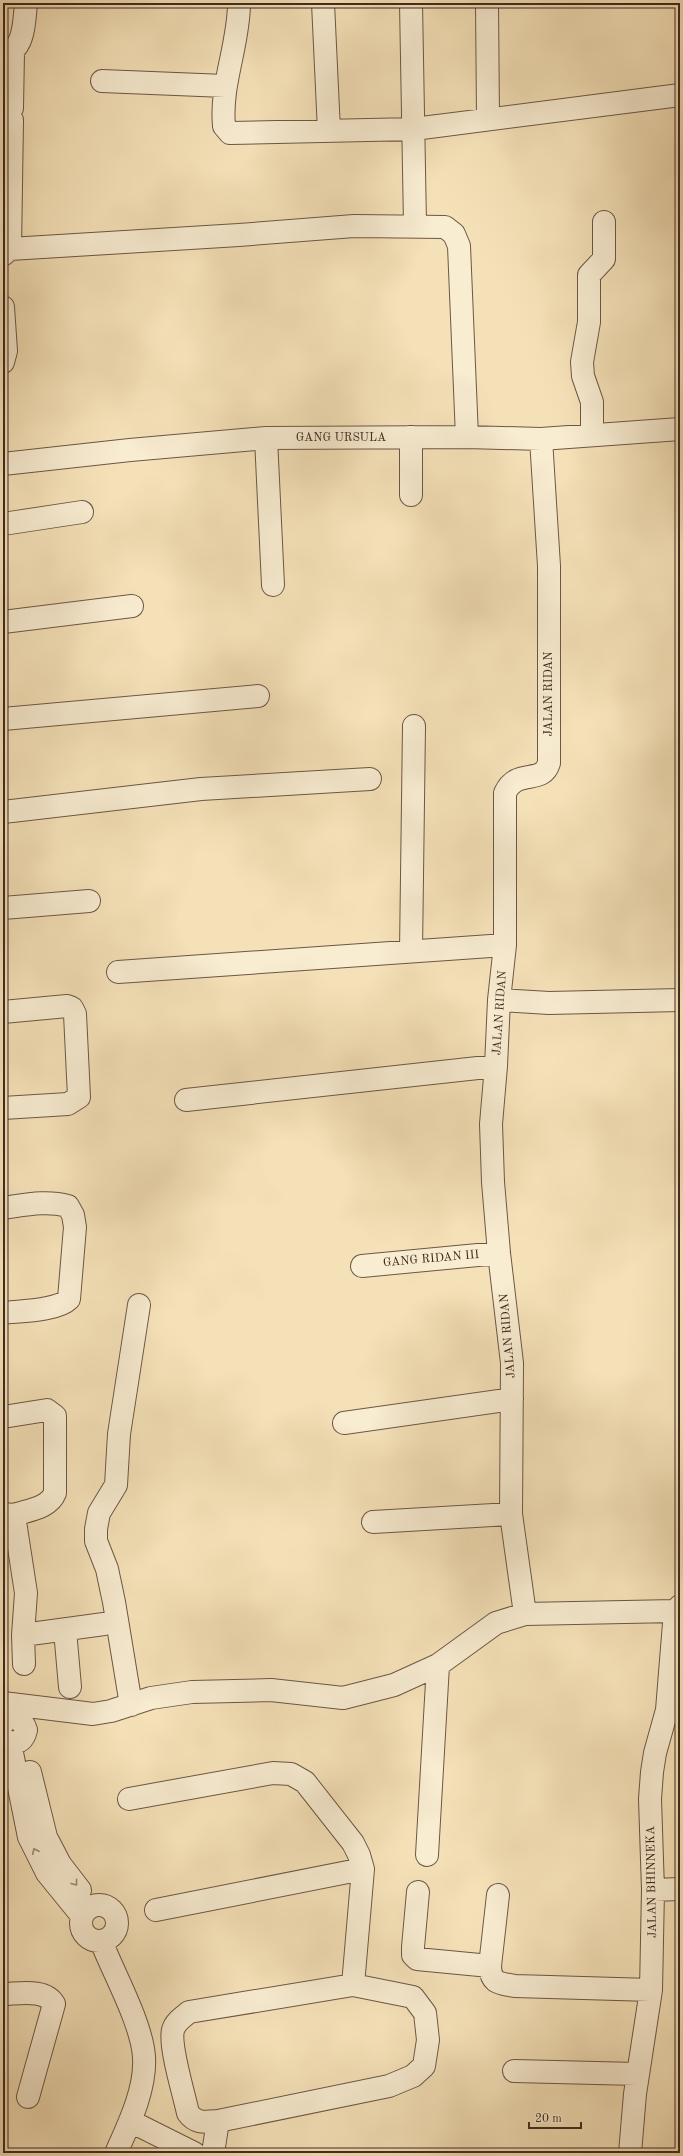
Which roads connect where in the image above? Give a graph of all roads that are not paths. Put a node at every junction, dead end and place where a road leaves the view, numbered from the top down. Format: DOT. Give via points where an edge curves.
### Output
graph roads {
  1 [pos="26,3"];
  2 [pos="239,3"];
  3 [pos="323,3"];
  4 [pos="411,3"];
  5 [pos="487,3"];
  6 [pos="8,54"];
  7 [pos="102,81"];
  8 [pos="225,86"];
  9 [pos="680,95"];
  10 [pos="488,118"];
  11 [pos="414,129"];
  12 [pos="329,131"];
  13 [pos="604,222"];
  14 [pos="415,225"];
  15 [pos="7,252"];
  16 [pos="3,307"];
  17 [pos="3,362"];
  18 [pos="680,429"];
  19 [pos="592,434"];
  20 [pos="411,437"];
  21 [pos="467,437"];
  22 [pos="266,438"];
  23 [pos="541,439"];
  24 [pos="3,464"];
  25 [pos="411,495"];
  26 [pos="82,512"];
  27 [pos="3,524"];
  28 [pos="273,585"];
  29 [pos="132,606"];
  30 [pos="3,622"];
  31 [pos="258,696"];
  32 [pos="3,719"];
  33 [pos="414,726"];
  34 [pos="370,779"];
  35 [pos="3,812"];
  36 [pos="89,901"];
  37 [pos="3,908"];
  38 [pos="505,945"];
  39 [pos="411,951"];
  40 [pos="118,972"];
  41 [pos="499,1000"];
  42 [pos="680,1000"];
  43 [pos="3,1012"];
  44 [pos="496,1066"];
  45 [pos="186,1100"];
  46 [pos="3,1108"];
  47 [pos="3,1208"];
  48 [pos="499,1253"];
  49 [pos="362,1266"];
  50 [pos="139,1305"];
  51 [pos="3,1313"];
  52 [pos="512,1398"];
  53 [pos="3,1417"];
  54 [pos="344,1423"];
  55 [pos="511,1514"];
  56 [pos="9,1515"];
  57 [pos="373,1522"];
  58 [pos="678,1609"];
  59 [pos="525,1614"];
  60 [pos="104,1624"];
  61 [pos="65,1630"];
  62 [pos="23,1635"];
  63 [pos="24,1664"];
  64 [pos="438,1665"];
  65 [pos="70,1687"];
  66 [pos="130,1705"];
  67 [pos="10,1724"];
  68 [pos="130,1799"];
  69 [pos="427,1855"];
  70 [pos="363,1869"];
  71 [pos="680,1889"];
  72 [pos="653,1890"];
  73 [pos="418,1892"];
  74 [pos="498,1896"];
  75 [pos="156,1910"];
  76 [pos="88,1911"];
  77 [pos="101,1941"];
  78 [pos="490,1966"];
  79 [pos="353,1985"];
  80 [pos="651,1990"];
  81 [pos="3,1994"];
  82 [pos="514,2071"];
  83 [pos="637,2074"];
  84 [pos="28,2097"];
  85 [pos="130,2121"];
  86 [pos="218,2121"];
  87 [pos="116,2153"];
  88 [pos="194,2153"];
  89 [pos="213,2153"];
  90 [pos="630,2153"];
  1 -- 6 [label="street" via="20,41"];
  2 -- 8 [label="street" via="238,23"];
  3 -- 12 [label="street"];
  4 -- 11 [label="street"];
  5 -- 10 [label="street"];
  6 -- 15 [label="street" via="12,114"];
  7 -- 8 [label="street"];
  8 -- 12 [label="street" via="224,118 227,131"];
  9 -- 10 [label="street"];
  10 -- 11 [label="street"];
  11 -- 12 [label="street"];
  11 -- 14 [label="street"];
  13 -- 19 [label="street" via="604,259 589,275 589,322 582,362 583,376 592,402"];
  14 -- 15 [label="street" via="354,226"];
  14 -- 21 [label="street" via="445,227 454,234 459,246"];
  16 -- 17 [label="street" via="6,351"];
  18 -- 19 [label="street, GANG URSULA"];
  19 -- 23 [label="street, GANG URSULA"];
  20 -- 21 [label="street, GANG URSULA"];
  20 -- 22 [label="street, GANG URSULA"];
  20 -- 25 [label="street"];
  21 -- 23 [label="street, GANG URSULA"];
  22 -- 24 [label="street, GANG URSULA"];
  22 -- 28 [label="street"];
  23 -- 38 [label="street, JALAN RIDAN" via="549,566 549,763 543,773 514,780 506,792"];
  26 -- 27 [label="street"];
  29 -- 30 [label="street"];
  31 -- 32 [label="street"];
  33 -- 39 [label="street"];
  34 -- 35 [label="street" via="201,789"];
  36 -- 37 [label="street"];
  38 -- 39 [label="street"];
  38 -- 41 [label="street, JALAN RIDAN"];
  39 -- 40 [label="street"];
  41 -- 42 [label="street" via="548,1003"];
  41 -- 44 [label="street, JALAN RIDAN"];
  43 -- 46 [label="street" via="67,1006 72,1008 75,1014 79,1097 68,1104"];
  44 -- 45 [label="street"];
  44 -- 48 [label="street, JALAN RIDAN" via="491,1124"];
  47 -- 51 [label="street" via="44,1203 68,1206 75,1227 69,1299 54,1306"];
  48 -- 49 [label="street, GANG RIDAN III"];
  48 -- 52 [label="street, JALAN RIDAN" via="512,1363"];
  50 -- 66 [label="street" via="118,1434 116,1485 99,1513 96,1529 97,1546 107,1569 114,1602"];
  52 -- 54 [label="street"];
  52 -- 55 [label="street, JALAN RIDAN"];
  53 -- 56 [label="street" via="47,1410 55,1416 53,1498 48,1503"];
  55 -- 57 [label="street"];
  55 -- 59 [label="street, JALAN RIDAN"];
  56 -- 62 [label="street" via="26,1593"];
  58 -- 59 [label="street"];
  58 -- 72 [label="street, JALAN BHINNEKA" via="667,1710 652,1772"];
  59 -- 64 [label="street" via="496,1623"];
  60 -- 61 [label="street"];
  61 -- 62 [label="street"];
  61 -- 65 [label="street"];
  62 -- 63 [label="street"];
  64 -- 66 [label="street" via="394,1685 343,1698 271,1690 192,1692 151,1698"];
  64 -- 69 [label="street"];
  66 -- 67 [label="street" via="93,1714 74,1713"];
  67 -- 76 [label="street" via="32,1817 29,1838"];
  68 -- 70 [label="street" via="260,1775 298,1776 353,1843"];
  70 -- 75 [label="street"];
  70 -- 79 [label="street"];
  71 -- 72 [label="street"];
  72 -- 80 [label="street, JALAN BHINNEKA"];
  73 -- 78 [label="street" via="413,1947 417,1960"];
  74 -- 78 [label="street"];
  76 -- 77 [label="street" via="81,1923 87,1936"];
  76 -- 77 [label="street" via="108,1908 113,1912 116,1927 113,1934"];
  77 -- 85 [label="street" via="138,2028 144,2058 139,2093"];
  78 -- 80 [label="street" via="490,1975 495,1981 515,1986"];
  79 -- 86 [label="street" via="189,2012 179,2020 172,2029 172,2044 188,2113 193,2120"];
  79 -- 86 [label="street" via="413,1997 425,2013 428,2040 424,2066 413,2076 389,2086"];
  80 -- 83 [label="street, JALAN BHINNEKA"];
  81 -- 84 [label="street" via="43,1994 54,2004"];
  82 -- 83 [label="street"];
  83 -- 90 [label="street, JALAN BHINNEKA"];
  85 -- 87 [label="street"];
  85 -- 88 [label="street"];
  86 -- 89 [label="street"];
}
